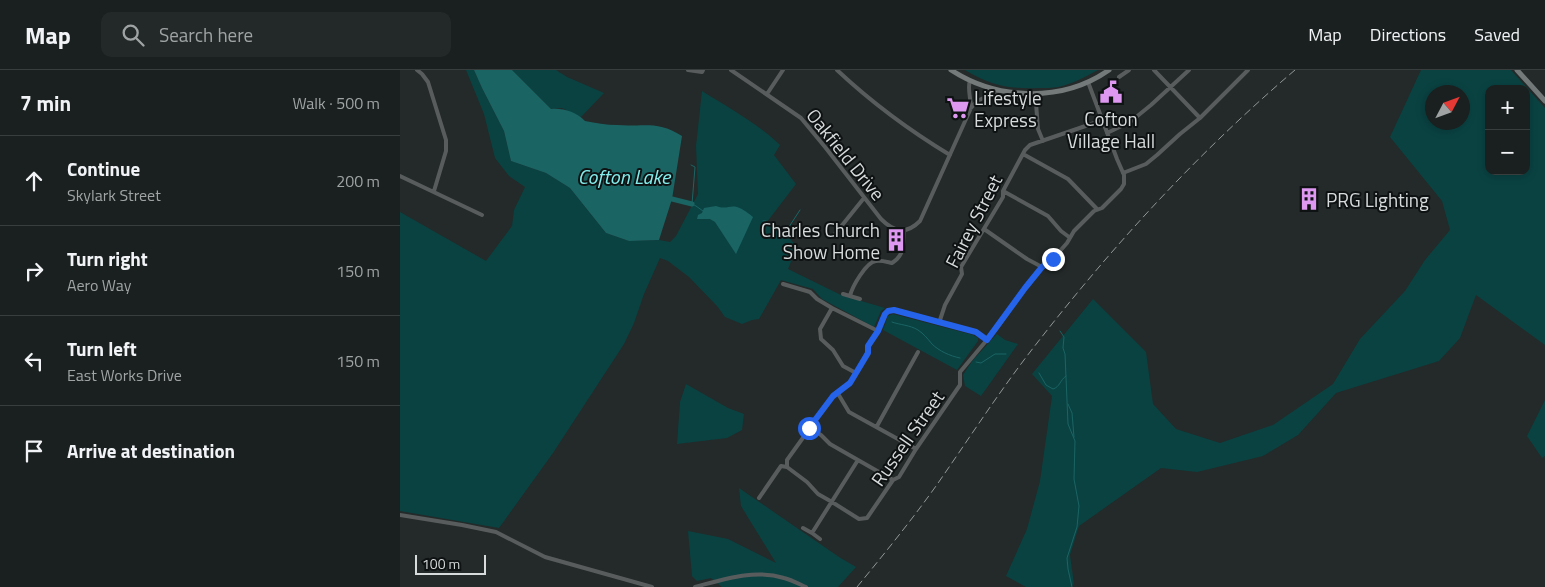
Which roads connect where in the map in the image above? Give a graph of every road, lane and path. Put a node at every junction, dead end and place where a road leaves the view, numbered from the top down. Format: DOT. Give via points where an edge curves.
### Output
graph roads {
  1 [pos="417,70"];
  2 [pos="688,70"];
  3 [pos="731,70"];
  4 [pos="783,70"];
  5 [pos="837,70"];
  6 [pos="951,70"];
  7 [pos="1109,70"];
  8 [pos="1129,70"];
  9 [pos="1154,70"];
  10 [pos="1189,70"];
  11 [pos="1248,70"];
  12 [pos="1517,70"];
  13 [pos="702,71"];
  14 [pos="1119,77"];
  15 [pos="970,81"];
  16 [pos="1088,82"];
  17 [pos="1171,87"];
  18 [pos="999,91"];
  19 [pos="767,94"];
  20 [pos="971,96"];
  21 [pos="982,98"];
  22 [pos="1545,101"];
  23 [pos="1036,103"];
  24 [pos="971,108"];
  25 [pos="1200,118"];
  26 [pos="1102,120"];
  27 [pos="1107,133"];
  28 [pos="1042,141"];
  29 [pos="1023,154"];
  30 [pos="950,155"];
  31 [pos="1123,173"];
  32 [pos="400,176"];
  33 [pos="434,191"];
  34 [pos="1003,191"];
  35 [pos="864,198"];
  36 [pos="1097,209"];
  37 [pos="482,215"];
  38 [pos="984,229"];
  39 [pos="904,230"];
  40 [pos="835,234"];
  41 [pos="1069,237"];
  42 [pos="1042,267"];
  43 [pos="783,284"];
  44 [pos="844,294"];
  45 [pos="850,296"];
  46 [pos="860,299"];
  47 [pos="832,308"];
  48 [pos="939,322"];
  49 [pos="878,331"];
  50 [pos="987,340"];
  51 [pos="918,352"];
  52 [pos="856,373"];
  53 [pos="838,392"];
  54 [pos="877,426"];
  55 [pos="809,428"];
  56 [pos="916,449"];
  57 [pos="858,460"];
  58 [pos="788,467"];
  59 [pos="893,480"];
  60 [pos="760,498"];
  61 [pos="832,502"];
  62 [pos="400,515"];
  63 [pos="803,528"];
  64 [pos="812,533"];
  65 [pos="820,539"];
  66 [pos="652,587"];
  67 [pos="695,587"];
  68 [pos="806,587"];
  1 -- 33 [label="street" via="428,82 446,140 446,151"];
  2 -- 13 [label="street"];
  3 -- 19 [label="street, Oakfield Drive"];
  4 -- 19 [label="street"];
  5 -- 30 [label="street" via="900,122"];
  6 -- 15 [label="main road"];
  7 -- 16 [label="main road"];
  8 -- 14 [label="street"];
  9 -- 17 [label="street"];
  10 -- 17 [label="street"];
  11 -- 25 [label="street"];
  12 -- 22 [label="main road"];
  15 -- 18 [label="main road"];
  15 -- 20 [label="street"];
  16 -- 18 [label="main road" via="1059,91 1033,94"];
  16 -- 26 [label="street"];
  17 -- 25 [label="street"];
  17 -- 27 [label="street" via="1126,125"];
  18 -- 21 [label="street"];
  19 -- 35 [label="street, Oakfield Drive" via="801,118"];
  20 -- 21 [label="street"];
  20 -- 24 [label="street"];
  21 -- 24 [label="street"];
  23 -- 28 [label="street"];
  24 -- 30 [label="street"];
  25 -- 31 [label="street" via="1158,156"];
  26 -- 27 [label="street"];
  26 -- 28 [label="street, Fairey Street"];
  27 -- 31 [label="street"];
  28 -- 29 [label="street, Fairey Street" via="1030,145"];
  29 -- 34 [label="street, Fairey Street"];
  29 -- 36 [label="street" via="1068,179"];
  30 -- 39 [label="street" via="924,214 915,226"];
  31 -- 36 [label="street, Russell Street" via="1125,178 1121,189"];
  32 -- 33 [label="street"];
  33 -- 37 [label="street"];
  34 -- 38 [label="street, Fairey Street" via="1003,198"];
  34 -- 41 [label="street" via="1048,216"];
  35 -- 39 [label="street, Oakfield Drive" via="888,226"];
  35 -- 40 [label="street"];
  36 -- 41 [label="street, Russell Street"];
  38 -- 42 [label="street"];
  38 -- 48 [label="street, Fairey Street" via="962,267 962,274"];
  39 -- 45 [label="street" via="901,255 892,263 879,260 869,264"];
  41 -- 42 [label="street, Russell Street" via="1053,259"];
  42 -- 50 [label="street, Russell Street"];
  43 -- 47 [label="street" via="810,292"];
  44 -- 45 [label="street"];
  45 -- 46 [label="street"];
  47 -- 49 [label="street"];
  47 -- 52 [label="street" via="820,329 821,338 843,366"];
  48 -- 49 [label="street" via="894,310 885,314"];
  48 -- 50 [label="street" via="976,332"];
  49 -- 52 [label="street"];
  50 -- 56 [label="street, Russell Street" via="960,372 960,385"];
  51 -- 54 [label="street"];
  52 -- 53 [label="street"];
  53 -- 54 [label="street" via="849,412"];
  53 -- 55 [label="street"];
  54 -- 56 [label="street"];
  55 -- 57 [label="street"];
  55 -- 58 [label="street" via="788,457"];
  56 -- 59 [label="street, Russell Street" via="899,477"];
  57 -- 59 [label="street"];
  57 -- 61 [label="street"];
  58 -- 60 [label="street" via="781,466"];
  58 -- 61 [label="street, Russell Street"];
  59 -- 61 [label="street, Russell Street" via="867,518 859,519"];
  61 -- 64 [label="street"];
  62 -- 66 [label="street" via="496,532 545,557"];
  63 -- 64 [label="street"];
  64 -- 65 [label="street"];
  67 -- 68 [label="street" via="720,579 759,574 785,578"];
}
